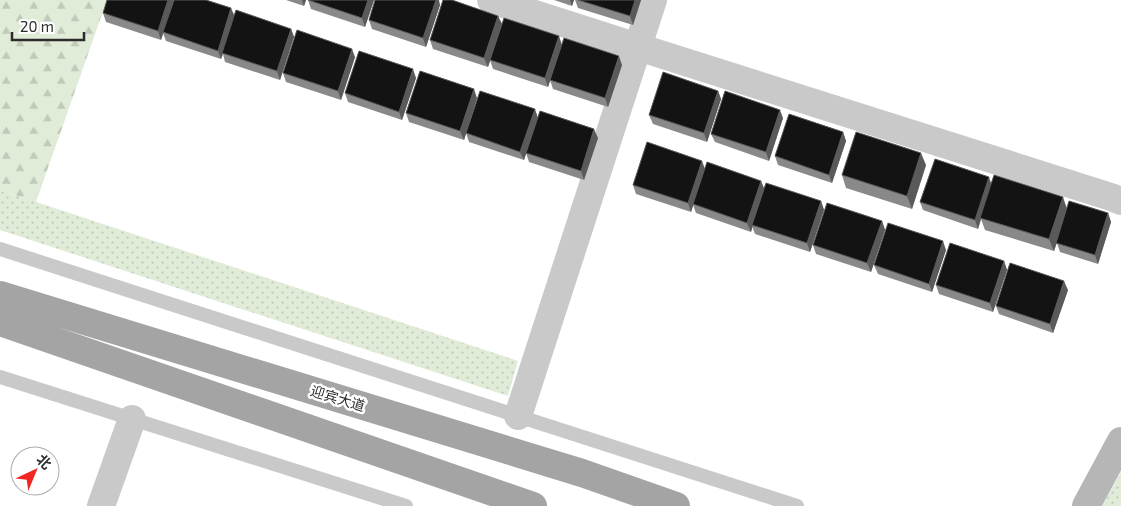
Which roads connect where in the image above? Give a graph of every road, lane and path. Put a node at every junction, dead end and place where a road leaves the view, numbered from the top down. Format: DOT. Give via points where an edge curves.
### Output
graph roads {
  1 [pos="491,0"];
  2 [pos="653,0"];
  3 [pos="638,48"];
  4 [pos="1121,201"];
  5 [pos="0,249"];
  6 [pos="0,295"];
  7 [pos="0,322"];
  8 [pos="0,377"];
  9 [pos="518,416"];
  10 [pos="132,419"];
  11 [pos="1121,441"];
  12 [pos="101,506"];
  13 [pos="406,506"];
  14 [pos="533,506"];
  15 [pos="676,506"];
  16 [pos="797,506"];
  17 [pos="1086,506"];
  1 -- 3 [label="street"];
  2 -- 3 [label="street"];
  3 -- 4 [label="street"];
  3 -- 9 [label="street"];
  5 -- 9 [label="lane"];
  6 -- 15 [label="main road, 迎宾大道" via="582,473"];
  7 -- 14 [label="main road"];
  8 -- 10 [label="lane"];
  9 -- 16 [label="lane"];
  10 -- 12 [label="street"];
  10 -- 13 [label="lane"];
  11 -- 17 [label="street"];
}
